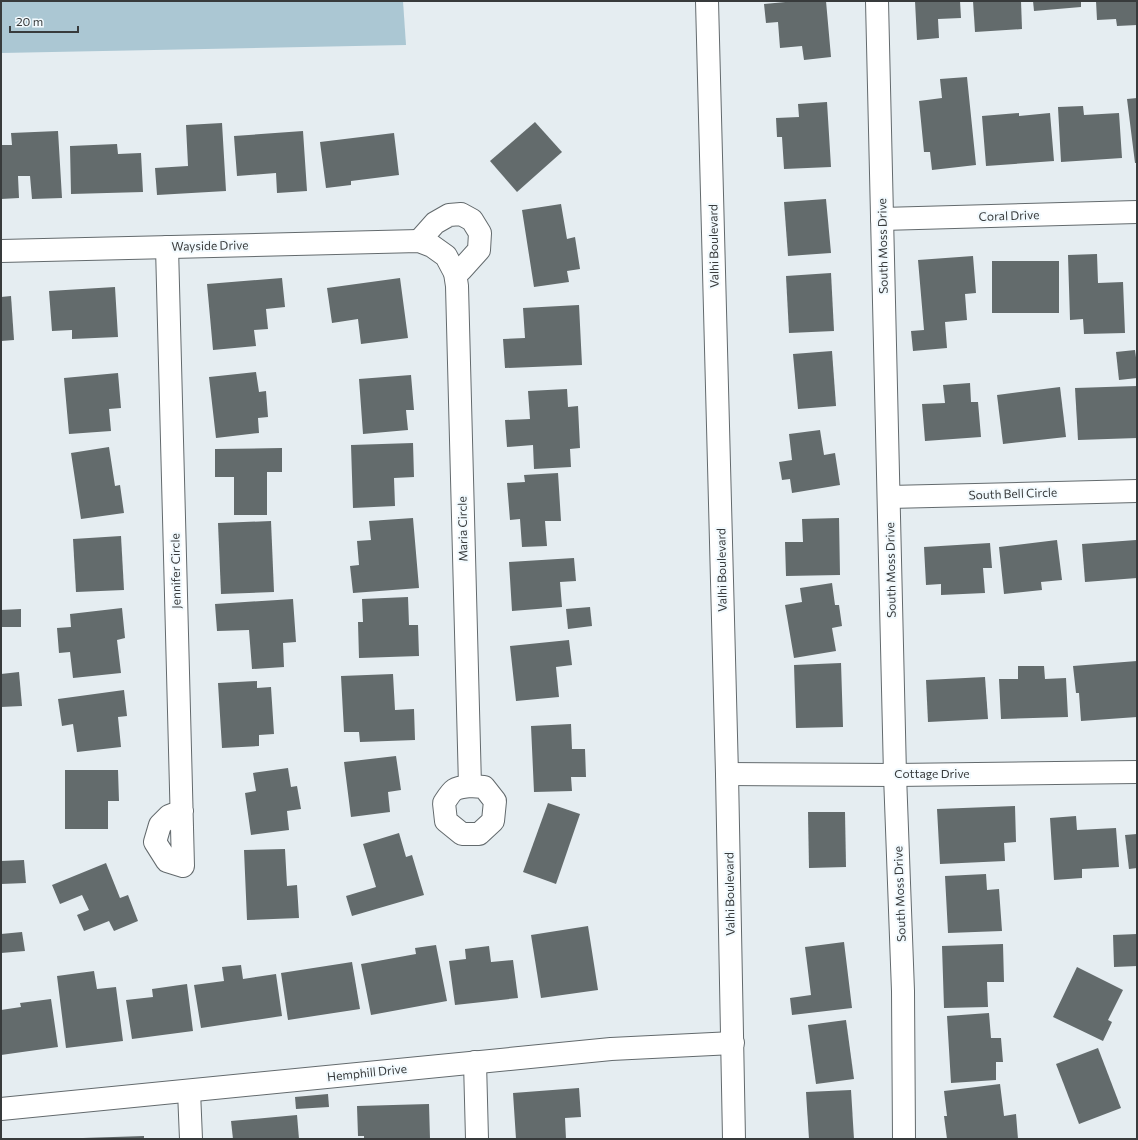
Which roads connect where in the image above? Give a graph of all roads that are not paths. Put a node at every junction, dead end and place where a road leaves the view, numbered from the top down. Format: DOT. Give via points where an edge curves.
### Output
graph roads {
  1 [pos="707,1"];
  2 [pos="877,1"];
  3 [pos="1137,212"];
  4 [pos="882,219"];
  5 [pos="419,241"];
  6 [pos="167,247"];
  7 [pos="1,251"];
  8 [pos="455,274"];
  9 [pos="1137,491"];
  10 [pos="889,497"];
  11 [pos="1137,772"];
  12 [pos="727,774"];
  13 [pos="895,775"];
  14 [pos="470,786"];
  15 [pos="183,866"];
  16 [pos="733,1043"];
  17 [pos="475,1062"];
  18 [pos="189,1091"];
  19 [pos="1,1110"];
  20 [pos="190,1139"];
  21 [pos="477,1139"];
  22 [pos="734,1139"];
  23 [pos="904,1139"];
  1 -- 12 [label="street, Valhi Boulevard"];
  2 -- 4 [label="street, South Moss Drive"];
  3 -- 4 [label="street, Coral Drive"];
  4 -- 10 [label="street, South Moss Drive"];
  5 -- 6 [label="street, Wayside Drive"];
  5 -- 8 [label="street, Maria Circle" via="446,256"];
  5 -- 8 [label="street" via="449,214 461,214 472,220 480,233 479,250 462,270"];
  6 -- 7 [label="street, Wayside Drive"];
  6 -- 15 [label="street, Jennifer Circle"];
  8 -- 14 [label="street, Maria Circle"];
  9 -- 10 [label="street, South Bell Circle"];
  10 -- 13 [label="street, South Moss Drive"];
  11 -- 13 [label="street, Cottage Drive"];
  12 -- 13 [label="street, Cottage Drive"];
  12 -- 16 [label="street, Valhi Boulevard"];
  13 -- 23 [label="street, South Moss Drive" via="903,991"];
  16 -- 17 [label="street, Hemphill Drive" via="611,1049"];
  16 -- 22 [label="street, Valhi Boulevard"];
  17 -- 18 [label="street, Hemphill Drive"];
  17 -- 21 [label="street"];
  18 -- 19 [label="street, Hemphill Drive"];
  18 -- 20 [label="street"];
}
